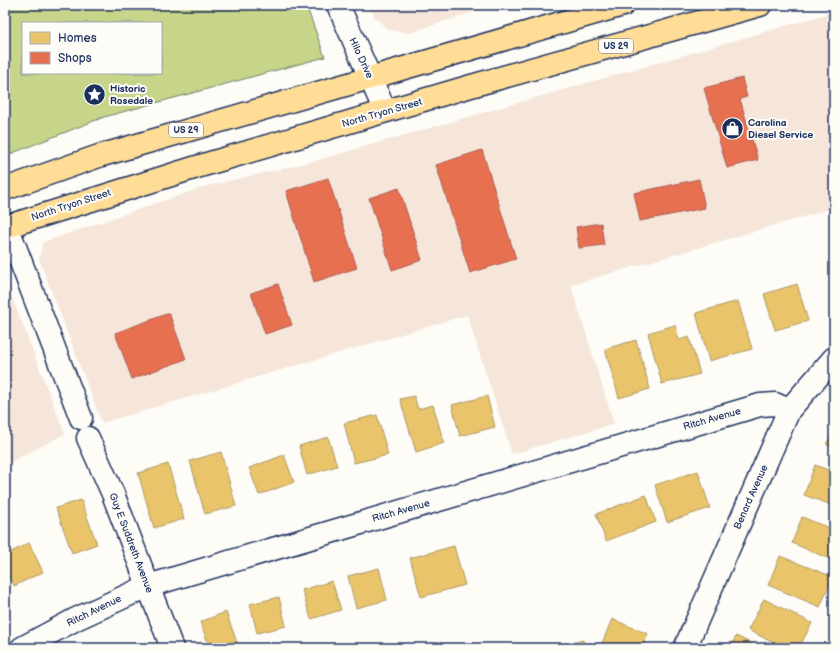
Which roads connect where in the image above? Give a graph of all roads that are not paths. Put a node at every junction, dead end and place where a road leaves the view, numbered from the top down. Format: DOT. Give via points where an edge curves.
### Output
graph roads {
  1 [pos="338,5"];
  2 [pos="623,5"];
  3 [pos="760,5"];
  4 [pos="370,77"];
  5 [pos="386,112"];
  6 [pos="5,189"];
  7 [pos="6,226"];
  8 [pos="834,358"];
  9 [pos="790,410"];
  10 [pos="80,418"];
  11 [pos="88,438"];
  12 [pos="148,586"];
  13 [pos="22,648"];
  14 [pos="172,648"];
  15 [pos="685,648"];
  1 -- 4 [label="street, Hilo Drive"];
  2 -- 4 [label="main road, US 29"];
  3 -- 5 [label="main road, North Tryon Street / US 29"];
  4 -- 5 [label="street, Hilo Drive"];
  4 -- 6 [label="main road, US 29" via="98,156"];
  5 -- 7 [label="main road, North Tryon Street / US 29" via="154,179"];
  7 -- 10 [label="street"];
  8 -- 9 [label="street, Benard Avenue"];
  9 -- 12 [label="street, Ritch Avenue" via="775,404 760,405"];
  9 -- 15 [label="street, Benard Avenue"];
  11 -- 12 [label="street, Guy E Suddreth Avenue" via="113,494"];
  12 -- 13 [label="street, Ritch Avenue" via="76,619"];
  12 -- 14 [label="street, Guy E Suddreth Avenue"];
}
